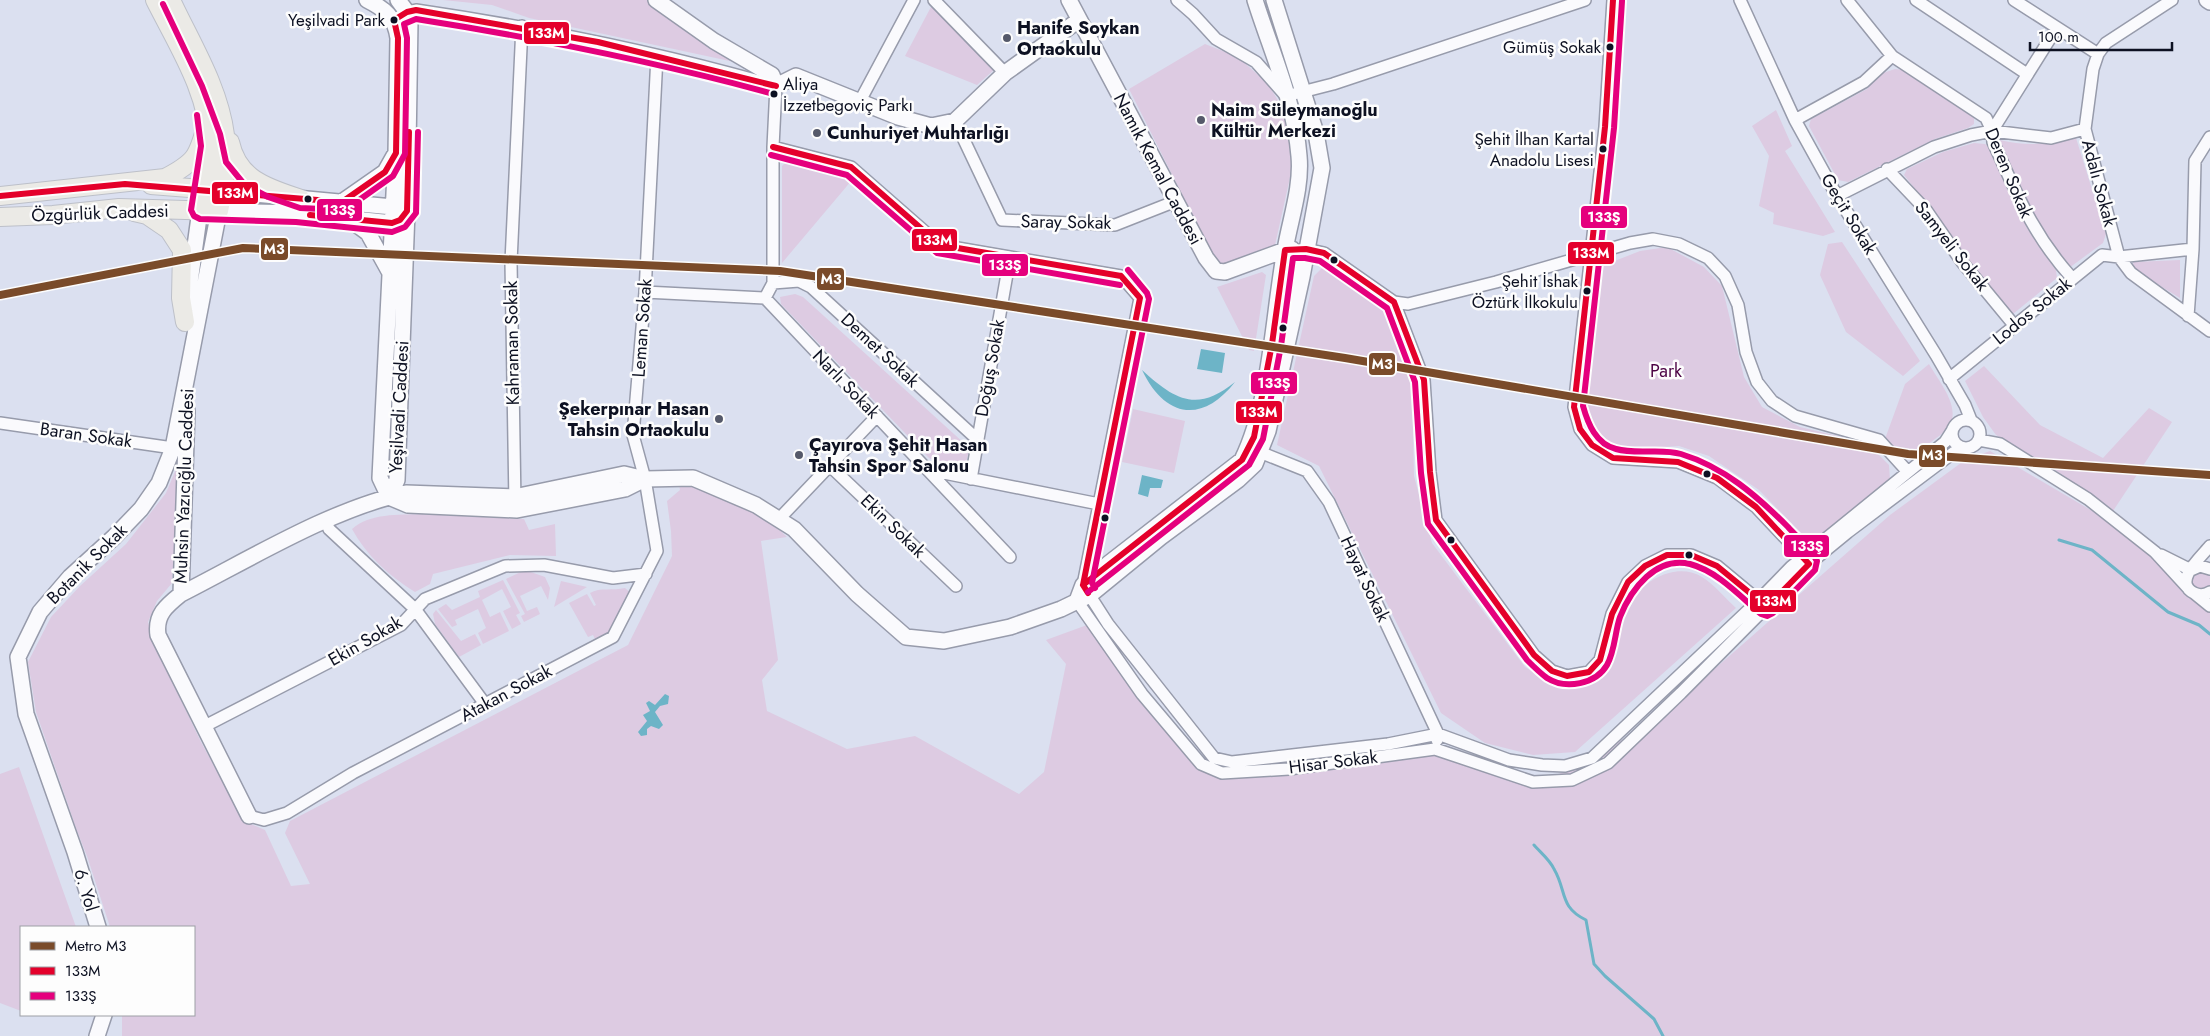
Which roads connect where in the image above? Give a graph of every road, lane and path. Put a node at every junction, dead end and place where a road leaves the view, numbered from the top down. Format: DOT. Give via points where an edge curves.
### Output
graph roads {
  1 [pos="155,0"];
  2 [pos="171,0"];
  3 [pos="367,0"];
  4 [pos="656,0"];
  5 [pos="914,0"];
  6 [pos="934,0"];
  7 [pos="1069,0"];
  8 [pos="1177,0"];
  9 [pos="1255,0"];
  10 [pos="1274,0"];
  11 [pos="1585,0"];
  12 [pos="1613,0"];
  13 [pos="1740,0"];
  14 [pos="1847,0"];
  15 [pos="1916,0"];
  16 [pos="2014,0"];
  17 [pos="2172,0"];
  18 [pos="400,11"];
  19 [pos="1079,20"];
  20 [pos="522,26"];
  21 [pos="2056,29"];
  22 [pos="2098,54"];
  23 [pos="657,56"];
  24 [pos="1892,56"];
  25 [pos="1005,73"];
  26 [pos="2027,74"];
  27 [pos="776,86"];
  28 [pos="1304,92"];
  29 [pos="1286,96"];
  30 [pos="860,101"];
  31 [pos="218,105"];
  32 [pos="208,120"];
  33 [pos="1795,120"];
  34 [pos="955,121"];
  35 [pos="2085,129"];
  36 [pos="1992,131"];
  37 [pos="2210,137"];
  38 [pos="773,147"];
  39 [pos="396,153"];
  40 [pos="1887,169"];
  41 [pos="125,184"];
  42 [pos="204,189"];
  43 [pos="223,191"];
  44 [pos="0,196"];
  45 [pos="1837,196"];
  46 [pos="301,199"];
  47 [pos="1176,201"];
  48 [pos="342,202"];
  49 [pos="119,208"];
  50 [pos="400,209"];
  51 [pos="200,210"];
  52 [pos="219,211"];
  53 [pos="0,217"];
  54 [pos="348,218"];
  55 [pos="392,223"];
  56 [pos="1306,249"];
  57 [pos="2193,249"];
  58 [pos="1285,250"];
  59 [pos="1591,255"];
  60 [pos="1010,257"];
  61 [pos="2120,257"];
  62 [pos="390,274"];
  63 [pos="2072,278"];
  64 [pos="772,283"];
  65 [pos="645,292"];
  66 [pos="765,298"];
  67 [pos="1394,302"];
  68 [pos="2188,316"];
  69 [pos="185,322"];
  70 [pos="2014,325"];
  71 [pos="2210,331"];
  72 [pos="188,366"];
  73 [pos="1949,379"];
  74 [pos="877,416"];
  75 [pos="1971,420"];
  76 [pos="0,423"];
  77 [pos="1952,431"];
  78 [pos="978,440"];
  79 [pos="1978,440"];
  80 [pos="1961,447"];
  81 [pos="173,448"];
  82 [pos="1254,450"];
  83 [pos="830,466"];
  84 [pos="929,470"];
  85 [pos="1908,472"];
  86 [pos="645,479"];
  87 [pos="971,479"];
  88 [pos="388,496"];
  89 [pos="515,503"];
  90 [pos="1099,504"];
  91 [pos="779,519"];
  92 [pos="326,521"];
  93 [pos="2210,546"];
  94 [pos="2155,552"];
  95 [pos="1010,557"];
  96 [pos="1806,560"];
  97 [pos="2210,569"];
  98 [pos="2191,570"];
  99 [pos="646,574"];
  100 [pos="956,586"];
  101 [pos="2191,590"];
  102 [pos="2210,592"];
  103 [pos="181,594"];
  104 [pos="1083,594"];
  105 [pos="1763,604"];
  106 [pos="2210,606"];
  107 [pos="414,609"];
  108 [pos="485,704"];
  109 [pos="203,727"];
  110 [pos="1438,734"];
  111 [pos="1435,749"];
  112 [pos="248,816"];
  113 [pos="75,852"];
  114 [pos="98,926"];
  115 [pos="104,1016"];
  116 [pos="97,1036"];
  1 -- 32 [label="main road" via="197,84"];
  2 -- 31 [label="main road, Muhsin Yazıcığlu Caddesi"];
  3 -- 18 [label="street" via="386,11"];
  4 -- 27 [label="street" via="714,41 772,75"];
  5 -- 30 [label="street"];
  6 -- 25 [label="street"];
  7 -- 19 [label="street, Namık Kemal Caddesi"];
  8 -- 29 [label="street" via="1216,39 1256,62"];
  9 -- 29 [label="street"];
  10 -- 28 [label="street"];
  11 -- 28 [label="street"];
  12 -- 59 [label="street" via="1605,127"];
  13 -- 33 [label="street, Geçit Sokak"];
  14 -- 24 [label="street, Deren Sokak"];
  15 -- 26 [label="street"];
  16 -- 21 [label="street"];
  17 -- 22 [label="street" via="2106,43"];
  18 -- 20 [label="street" via="416,10"];
  18 -- 39 [label="street"];
  18 -- 50 [label="street" via="410,32"];
  19 -- 25 [label="street"];
  19 -- 47 [label="street, Namık Kemal Caddesi"];
  20 -- 23 [label="street"];
  20 -- 89 [label="street, Kahraman Sokak" via="510,262"];
  21 -- 22 [label="street"];
  21 -- 26 [label="street"];
  22 -- 35 [label="street, Adalı Sokak"];
  23 -- 27 [label="street"];
  23 -- 65 [label="street, Leman Sokak"];
  24 -- 33 [label="street" via="1864,82"];
  24 -- 36 [label="street, Deren Sokak" via="1986,118"];
  25 -- 34 [label="street"];
  26 -- 36 [label="street"];
  27 -- 30 [label="street" via="796,76"];
  27 -- 38 [label="street"];
  28 -- 29 [label="street"];
  28 -- 56 [label="street" via="1322,168"];
  29 -- 58 [label="street" via="1299,158"];
  30 -- 34 [label="street" via="931,126"];
  31 -- 43 [label="main road, Muhsin Yazıcığlu Caddesi" via="226,147"];
  31 -- 46 [label="main road" via="233,157 249,177"];
  32 -- 41 [label="main road" via="200,148 187,167 165,178"];
  32 -- 42 [label="main road" via="210,146"];
  33 -- 45 [label="street, Geçit Sokak"];
  34 -- 47 [label="street, Saray Sokak" via="1002,220 1115,225"];
  35 -- 36 [label="street" via="2051,138"];
  35 -- 61 [label="street, Adalı Sokak"];
  36 -- 40 [label="street" via="1934,147"];
  36 -- 63 [label="street, Deren Sokak" via="1993,142 2032,226 2050,254"];
  37 -- 57 [label="street" via="2195,160"];
  38 -- 60 [label="street" via="851,167 940,245"];
  38 -- 64 [label="street"];
  39 -- 48 [label="street" via="385,172"];
  39 -- 50 [label="street"];
  40 -- 45 [label="street"];
  40 -- 70 [label="street, Samyeli Sokak" via="1926,210 1962,262"];
  41 -- 42 [label="main road"];
  41 -- 44 [label="main road, Özgürlük Caddesi"];
  42 -- 43 [label="main road"];
  42 -- 51 [label="main road"];
  43 -- 46 [label="street"];
  43 -- 52 [label="main road, Muhsin Yazıcığlu Caddesi"];
  45 -- 73 [label="street, Geçit Sokak"];
  46 -- 48 [label="street"];
  47 -- 58 [label="street, Namık Kemal Caddesi" via="1216,271 1225,272"];
  48 -- 50 [label="street"];
  49 -- 51 [label="main road, Özgürlük Caddesi"];
  49 -- 53 [label="main road, Özgürlük Caddesi"];
  49 -- 69 [label="main road" via="147,215 169,230 182,250"];
  50 -- 55 [label="street, Yeşilvadi Caddesi"];
  50 -- 88 [label="street, Yeşilvadi Caddesi" via="397,480"];
  51 -- 52 [label="main road, Özgürlük Caddesi"];
  51 -- 69 [label="street, Muhsin Yazıcığlu Caddesi"];
  52 -- 54 [label="street"];
  52 -- 72 [label="street, Muhsin Yazıcığlu Caddesi"];
  54 -- 55 [label="street"];
  54 -- 62 [label="street" via="368,233"];
  55 -- 62 [label="street, Yeşilvadi Caddesi"];
  56 -- 58 [label="street"];
  56 -- 67 [label="street" via="1324,254"];
  56 -- 82 [label="street" via="1268,431"];
  57 -- 61 [label="street, Lodos Sokak"];
  57 -- 68 [label="street"];
  58 -- 82 [label="street"];
  59 -- 67 [label="street" via="1408,304"];
  59 -- 85 [label="street" via="1653,239 1679,244 1708,258 1725,276 1738,305 1746,352 1757,382 1772,401 1796,416 1879,440"];
  59 -- 96 [label="street" via="1574,407 1580,429 1592,445 1613,458 1678,462 1718,478 1756,507"];
  60 -- 78 [label="street, Doğuş Sokak"];
  60 -- 90 [label="street" via="1121,276 1140,298"];
  61 -- 63 [label="street, Lodos Sokak" via="2102,255"];
  61 -- 68 [label="street, Adalı Sokak" via="2131,273"];
  62 -- 88 [label="street, Yeşilvadi Caddesi" via="380,478"];
  63 -- 70 [label="street, Lodos Sokak"];
  64 -- 66 [label="street"];
  64 -- 78 [label="street, Demet Sokak" via="799,281 811,286"];
  65 -- 66 [label="street"];
  65 -- 86 [label="street, Leman Sokak" via="633,435"];
  66 -- 74 [label="street, Narlı Sokak"];
  67 -- 105 [label="street" via="1424,380 1436,520 1534,655 1552,671 1567,676 1589,672 1600,660 1612,614 1628,582 1645,566 1667,554 1691,555 1717,566"];
  68 -- 71 [label="street, Adalı Sokak"];
  69 -- 72 [label="street, Muhsin Yazıcığlu Caddesi"];
  70 -- 73 [label="street, Lodos Sokak"];
  72 -- 81 [label="street, Botanik Sokak"];
  72 -- 103 [label="street, Muhsin Yazıcığlu Caddesi"];
  73 -- 75 [label="street, Geçit Sokak"];
  74 -- 83 [label="street"];
  74 -- 84 [label="street, Narlı Sokak"];
  75 -- 77 [label="street" via="1958,422"];
  75 -- 79 [label="street" via="1978,426"];
  76 -- 81 [label="street, Baran Sokak"];
  77 -- 80 [label="street" via="1953,439"];
  77 -- 85 [label="street, Hisar Sokak" via="1945,442"];
  78 -- 87 [label="street, Doğuş Sokak"];
  79 -- 80 [label="street" via="1972,446"];
  79 -- 94 [label="street" via="2000,444 2088,499"];
  80 -- 96 [label="street, Hisar Sokak"];
  81 -- 113 [label="street, Botanik Sokak" via="159,483 141,509 70,577 40,612 18,657 26,714"];
  82 -- 104 [label="street" via="1255,464 1238,480"];
  82 -- 110 [label="street, Hayat Sokak" via="1307,471 1329,502"];
  83 -- 91 [label="street"];
  83 -- 100 [label="street, Ekin Sokak"];
  84 -- 87 [label="street"];
  84 -- 95 [label="street, Narlı Sokak"];
  85 -- 96 [label="street, Hisar Sokak"];
  86 -- 89 [label="street" via="624,474"];
  86 -- 91 [label="street" via="693,478 756,505"];
  86 -- 99 [label="street, Atakan Sokak" via="658,551"];
  87 -- 90 [label="street"];
  88 -- 89 [label="street" via="406,493"];
  88 -- 92 [label="street"];
  90 -- 104 [label="street"];
  91 -- 104 [label="street" via="794,529 857,594 906,637 944,641 1010,627"];
  92 -- 103 [label="street"];
  92 -- 107 [label="street" via="329,529"];
  93 -- 98 [label="street"];
  94 -- 98 [label="street"];
  94 -- 101 [label="street"];
  96 -- 105 [label="street, Hisar Sokak"];
  97 -- 98 [label="street" via="2200,566"];
  98 -- 101 [label="street" via="2187,576"];
  99 -- 107 [label="street, Ekin Sokak" via="613,578 544,565 506,566 425,599"];
  99 -- 108 [label="street, Atakan Sokak" via="613,637"];
  101 -- 102 [label="street" via="2204,595"];
  101 -- 106 [label="street"];
  103 -- 109 [label="street, Muhsin Yazıcığlu Caddesi" via="160,615 158,636"];
  104 -- 110 [label="street, Hisar Sokak" via="1214,758 1232,762 1388,744"];
  104 -- 111 [label="street, Hisar Sokak" via="1142,694 1201,764 1222,773 1288,769"];
  105 -- 110 [label="street, Hisar Sokak" via="1592,758 1565,766 1542,765 1510,760"];
  105 -- 111 [label="street, Hisar Sokak" via="1608,763 1572,780 1533,782"];
  107 -- 108 [label="street"];
  107 -- 109 [label="street, Ekin Sokak" via="401,625"];
  108 -- 112 [label="street, Atakan Sokak" via="353,773 286,813 264,820"];
  109 -- 112 [label="street, Muhsin Yazıcığlu Caddesi"];
  110 -- 111 [label="street"];
  113 -- 114 [label="street, 6. Yol"];
  115 -- 116 [label="street"];
}
